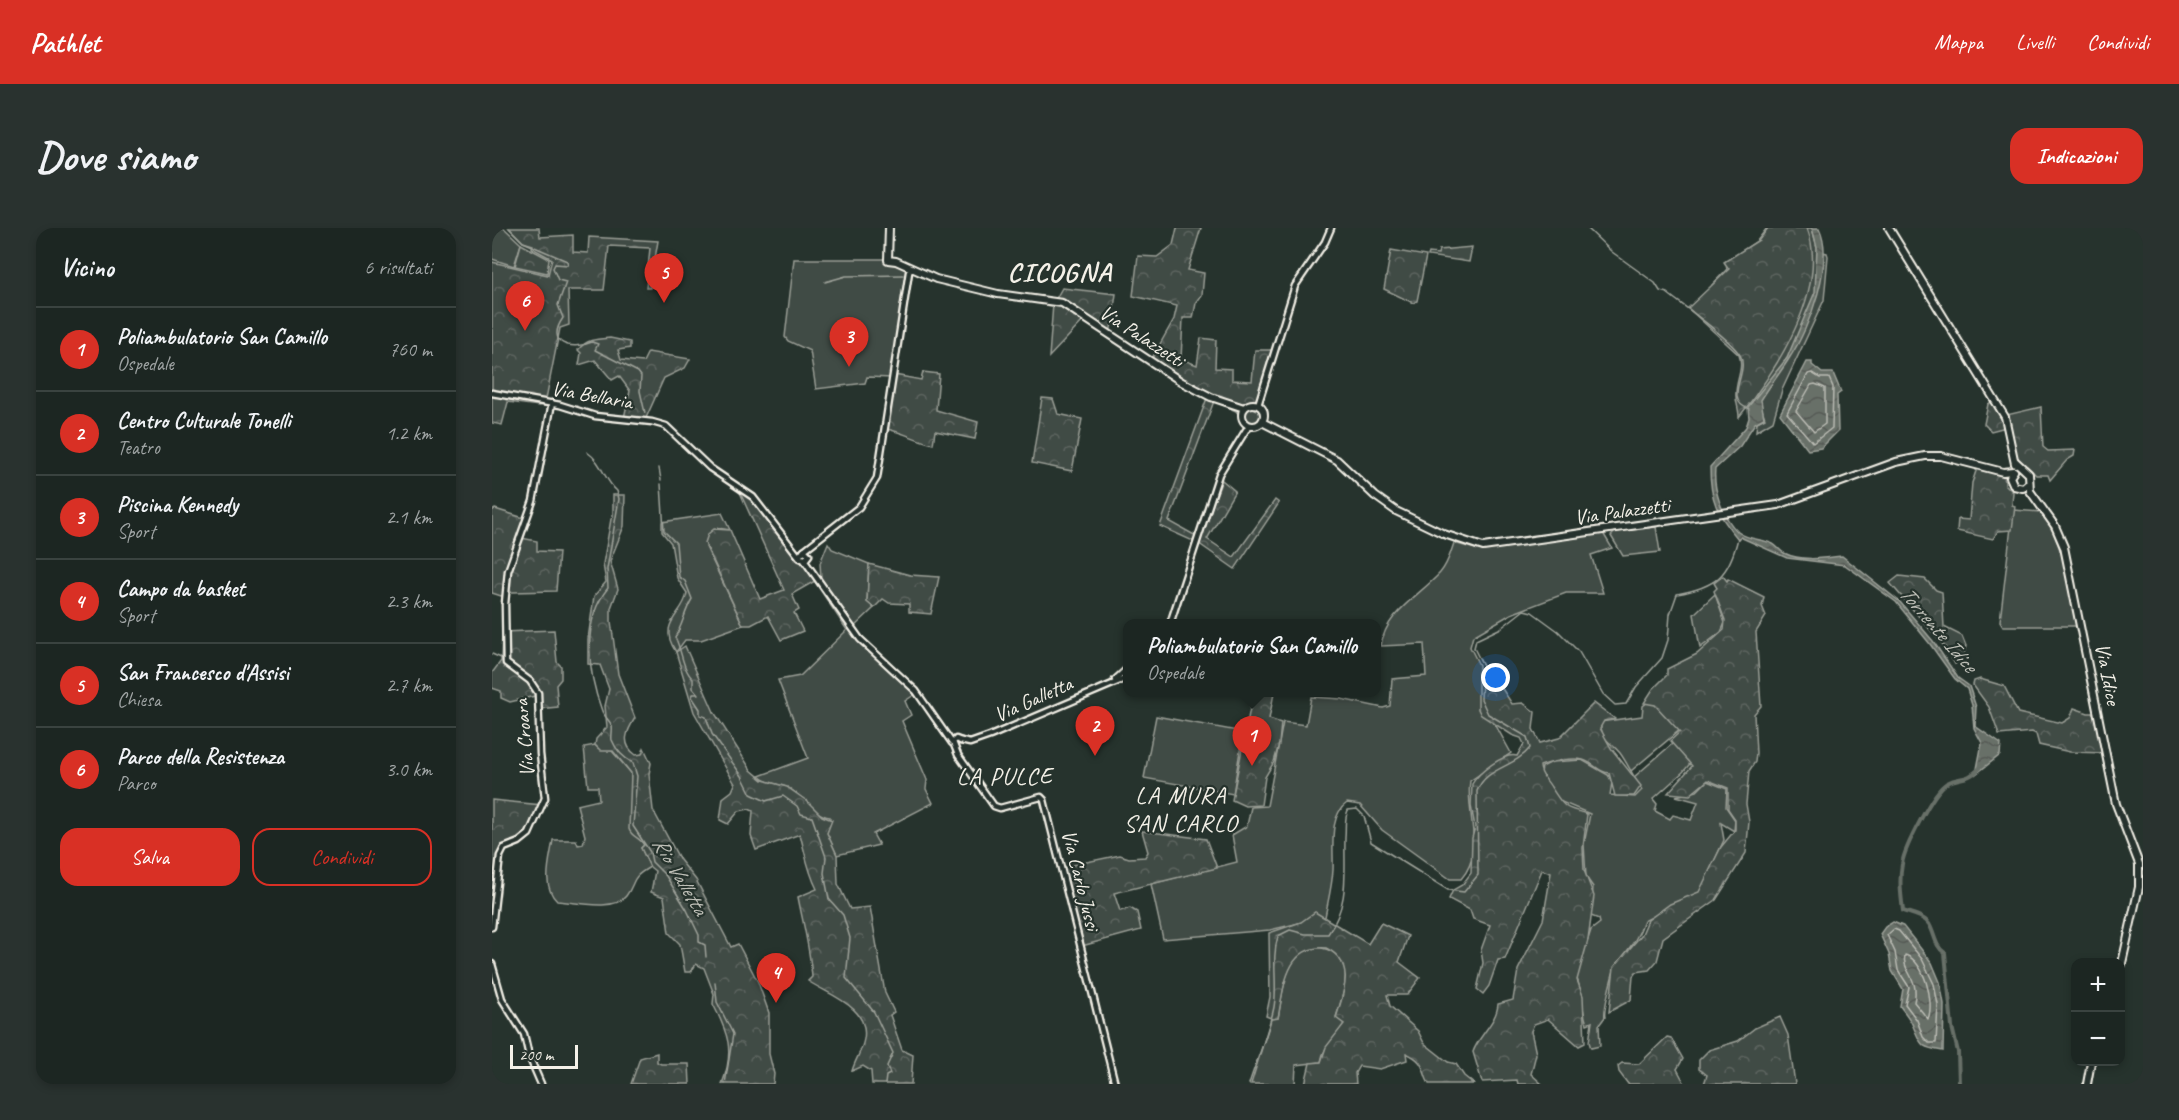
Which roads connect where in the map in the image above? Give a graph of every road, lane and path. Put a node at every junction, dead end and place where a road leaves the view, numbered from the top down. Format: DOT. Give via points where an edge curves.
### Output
graph roads {
  1 [pos="889,228"];
  2 [pos="1331,228"];
  3 [pos="1889,228"];
  4 [pos="910,271"];
  5 [pos="492,393"];
  6 [pos="1258,402"];
  7 [pos="552,403"];
  8 [pos="1243,411"];
  9 [pos="1264,419"];
  10 [pos="1248,427"];
  11 [pos="2014,472"];
  12 [pos="2029,483"];
  13 [pos="2023,488"];
  14 [pos="2032,494"];
  15 [pos="805,555"];
  16 [pos="1172,619"];
  17 [pos="1123,679"];
  18 [pos="958,745"];
  19 [pos="492,927"];
  20 [pos="2124,958"];
  21 [pos="492,964"];
  22 [pos="2090,1066"];
  23 [pos="541,1084"];
  24 [pos="1115,1084"];
  25 [pos="2087,1084"];
  1 -- 4 [label="main road, Via Palazzetti" via="888,260"];
  2 -- 6 [label="street" via="1294,286"];
  3 -- 11 [label="main road" via="2005,417"];
  4 -- 8 [label="main road, Via Palazzetti" via="998,294 1062,303 1182,382"];
  4 -- 15 [label="street" via="877,478 859,507 816,541"];
  5 -- 7 [label="street, Via Bellaria"];
  6 -- 8 [label="main road"];
  6 -- 9 [label="main road"];
  7 -- 15 [label="street, Via Bellaria" via="595,416 656,422 670,429 710,468 753,497 793,548"];
  7 -- 19 [label="street, Via Croara" via="533,501 508,572 505,604 506,663 530,681 538,693 545,798 529,834 504,848 500,856"];
  8 -- 10 [label="main road"];
  9 -- 10 [label="main road"];
  9 -- 11 [label="main road, Via Palazzetti" via="1336,460 1396,511 1473,546 1489,547 1793,501 1911,458 1941,456"];
  10 -- 16 [label="street" via="1219,474"];
  11 -- 12 [label="main road, Via Idice" via="2029,474"];
  11 -- 13 [label="main road, Via Idice" via="2014,486"];
  12 -- 13 [label="main road"];
  12 -- 14 [label="main road, Via Idice"];
  13 -- 14 [label="main road, Via Idice"];
  14 -- 20 [label="main road, Via Idice" via="2055,526 2064,547 2116,804 2139,864 2139,887"];
  15 -- 18 [label="street" via="809,567 860,639 916,692 948,738"];
  17 -- 18 [label="street, Via Galletta" via="990,736"];
  18 -- 24 [label="street, Via Carlo Jussi" via="994,806 1000,808 1041,797"];
  21 -- 23 [label="street" via="502,999 524,1034"];
  22 -- 25 [label="main road"];
}
